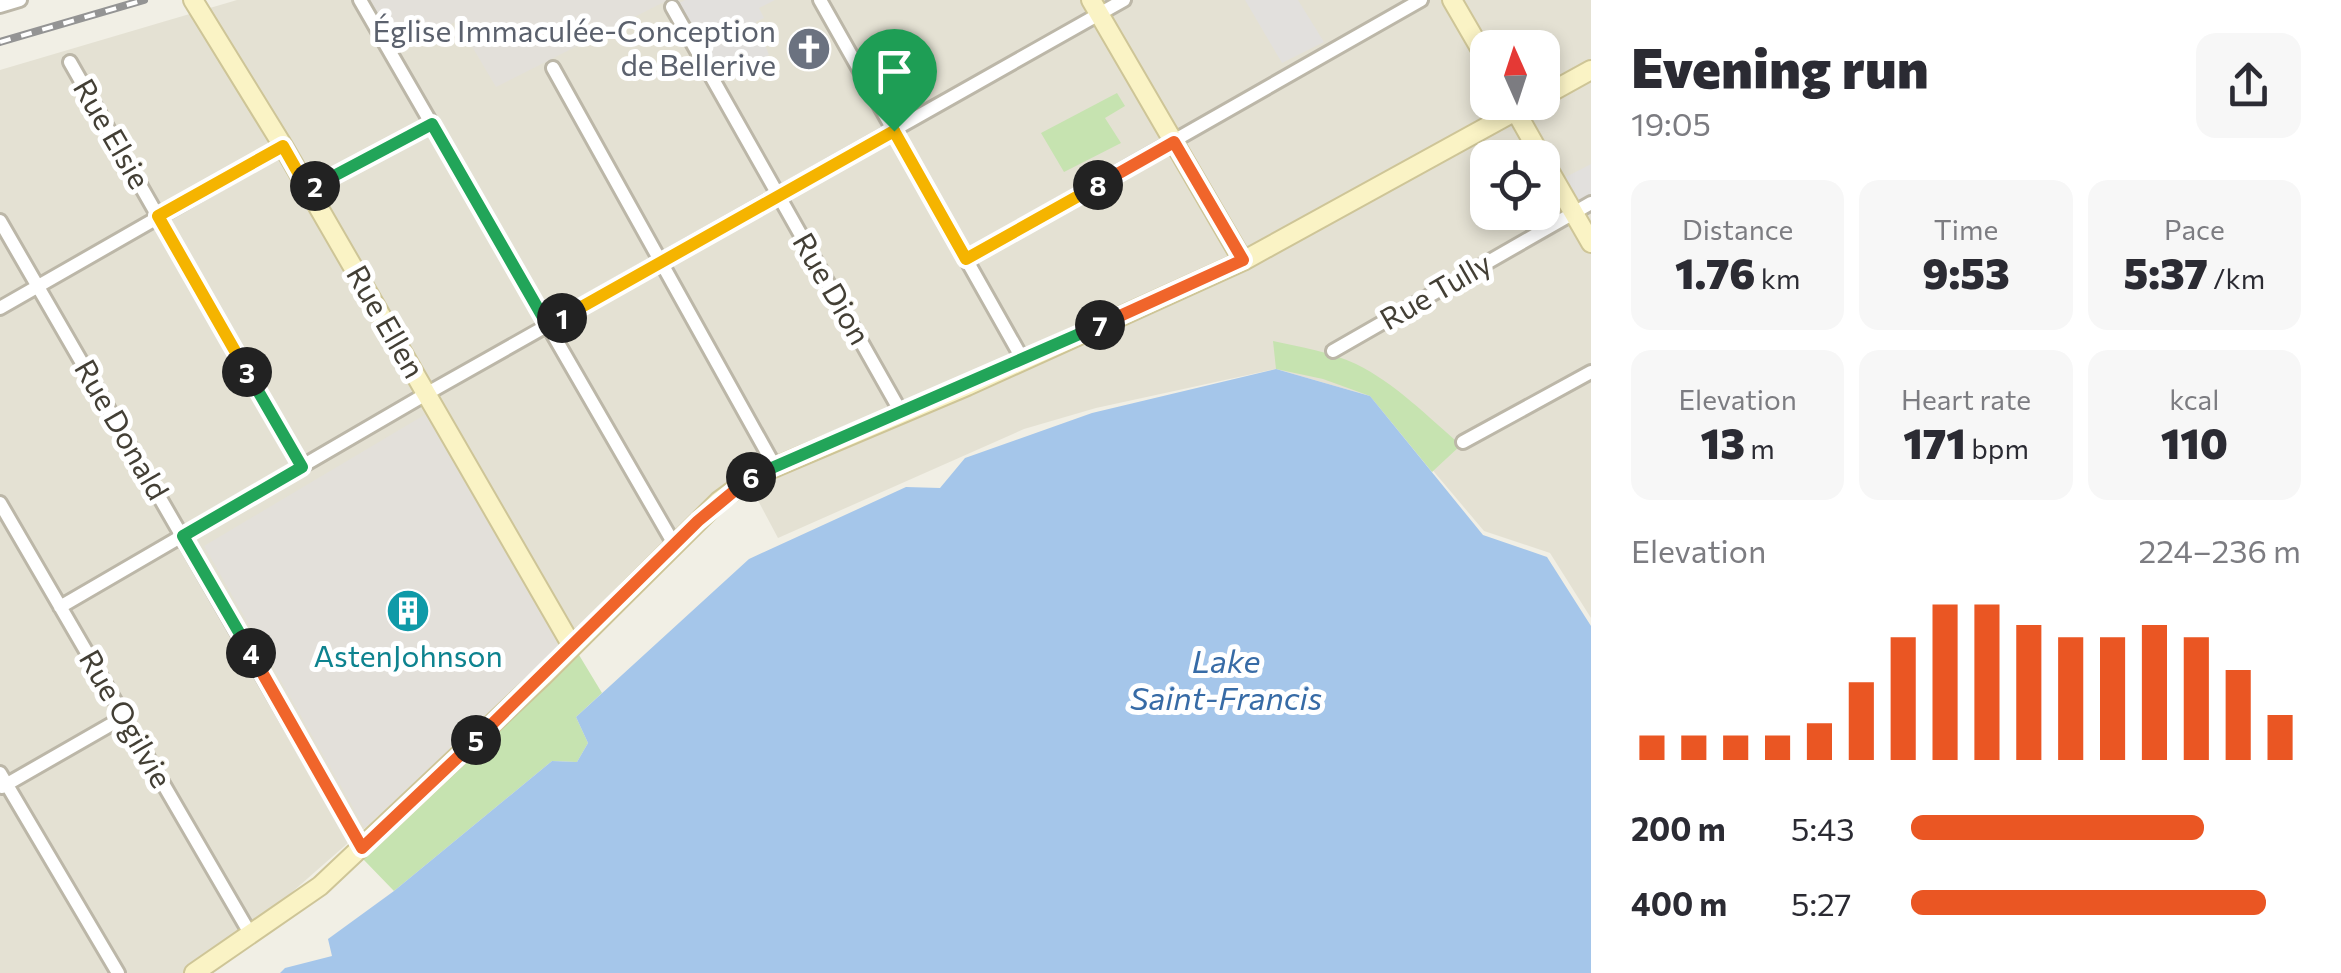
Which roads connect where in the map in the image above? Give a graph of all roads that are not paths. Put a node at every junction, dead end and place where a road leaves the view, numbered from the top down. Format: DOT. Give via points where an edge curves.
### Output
graph roads {
  1 [pos="20,0"];
  2 [pos="193,0"];
  3 [pos="360,0"];
  4 [pos="1124,0"];
  5 [pos="1421,0"];
  6 [pos="1452,0"];
  7 [pos="824,1"];
  8 [pos="0,6"];
  9 [pos="672,7"];
  10 [pos="1095,7"];
  11 [pos="1470,31"];
  12 [pos="70,62"];
  13 [pos="554,68"];
  14 [pos="1591,70"];
  15 [pos="1560,87"];
  16 [pos="1493,120"];
  17 [pos="432,124"];
  18 [pos="894,131"];
  19 [pos="1174,142"];
  20 [pos="283,146"];
  21 [pos="1560,189"];
  22 [pos="308,190"];
  23 [pos="779,197"];
  24 [pos="1591,203"];
  25 [pos="1574,213"];
  26 [pos="158,216"];
  27 [pos="0,221"];
  28 [pos="1591,243"];
  29 [pos="966,259"];
  30 [pos="1243,260"];
  31 [pos="661,263"];
  32 [pos="37,286"];
  33 [pos="0,308"];
  34 [pos="548,326"];
  35 [pos="1334,351"];
  36 [pos="1023,360"];
  37 [pos="1591,372"];
  38 [pos="426,394"];
  39 [pos="902,414"];
  40 [pos="1463,442"];
  41 [pos="302,467"];
  42 [pos="775,468"];
  43 [pos="0,503"];
  44 [pos="183,536"];
  45 [pos="674,544"];
  46 [pos="60,607"];
  47 [pos="572,646"];
  48 [pos="124,718"];
  49 [pos="2,782"];
  50 [pos="362,848"];
  51 [pos="250,935"];
  52 [pos="118,973"];
  53 [pos="194,973"];
  1 -- 8 [label="street"];
  2 -- 20 [label="street, Rue Ellen"];
  3 -- 17 [label="street"];
  4 -- 10 [label="street"];
  5 -- 19 [label="street"];
  6 -- 11 [label="street"];
  7 -- 18 [label="street"];
  9 -- 23 [label="street, Rue Dion"];
  10 -- 18 [label="street"];
  10 -- 19 [label="street"];
  12 -- 26 [label="street, Rue Elsie"];
  13 -- 31 [label="street"];
  14 -- 15 [label="street"];
  16 -- 30 [label="street"];
  17 -- 22 [label="street"];
  17 -- 34 [label="street"];
  18 -- 23 [label="street"];
  18 -- 29 [label="street"];
  19 -- 29 [label="street"];
  19 -- 30 [label="street"];
  20 -- 22 [label="street, Rue Ellen"];
  20 -- 26 [label="street"];
  21 -- 25 [label="street"];
  22 -- 38 [label="street, Rue Ellen"];
  23 -- 31 [label="street"];
  23 -- 39 [label="street, Rue Dion"];
  24 -- 25 [label="street, Rue Tully"];
  25 -- 28 [label="street"];
  25 -- 35 [label="street, Rue Tully"];
  26 -- 32 [label="street"];
  26 -- 41 [label="street, Rue Elsie"];
  27 -- 32 [label="street, Rue Donald"];
  29 -- 36 [label="street"];
  30 -- 36 [label="street"];
  31 -- 34 [label="street"];
  31 -- 42 [label="street"];
  32 -- 33 [label="street"];
  32 -- 44 [label="street, Rue Donald"];
  34 -- 38 [label="street"];
  34 -- 45 [label="street"];
  36 -- 39 [label="street"];
  37 -- 40 [label="street"];
  38 -- 41 [label="street"];
  38 -- 47 [label="street, Rue Ellen"];
  39 -- 42 [label="street"];
  41 -- 44 [label="street"];
  42 -- 45 [label="street" via="752,476"];
  43 -- 46 [label="street, Rue Ogilvie"];
  44 -- 46 [label="street"];
  44 -- 50 [label="street, Rue Donald"];
  45 -- 47 [label="street"];
  46 -- 48 [label="street, Rue Ogilvie"];
  47 -- 50 [label="street"];
  48 -- 49 [label="street"];
  48 -- 51 [label="street, Rue Ogilvie"];
  49 -- 52 [label="street"];
  50 -- 51 [label="street"];
  51 -- 53 [label="street"];
}
